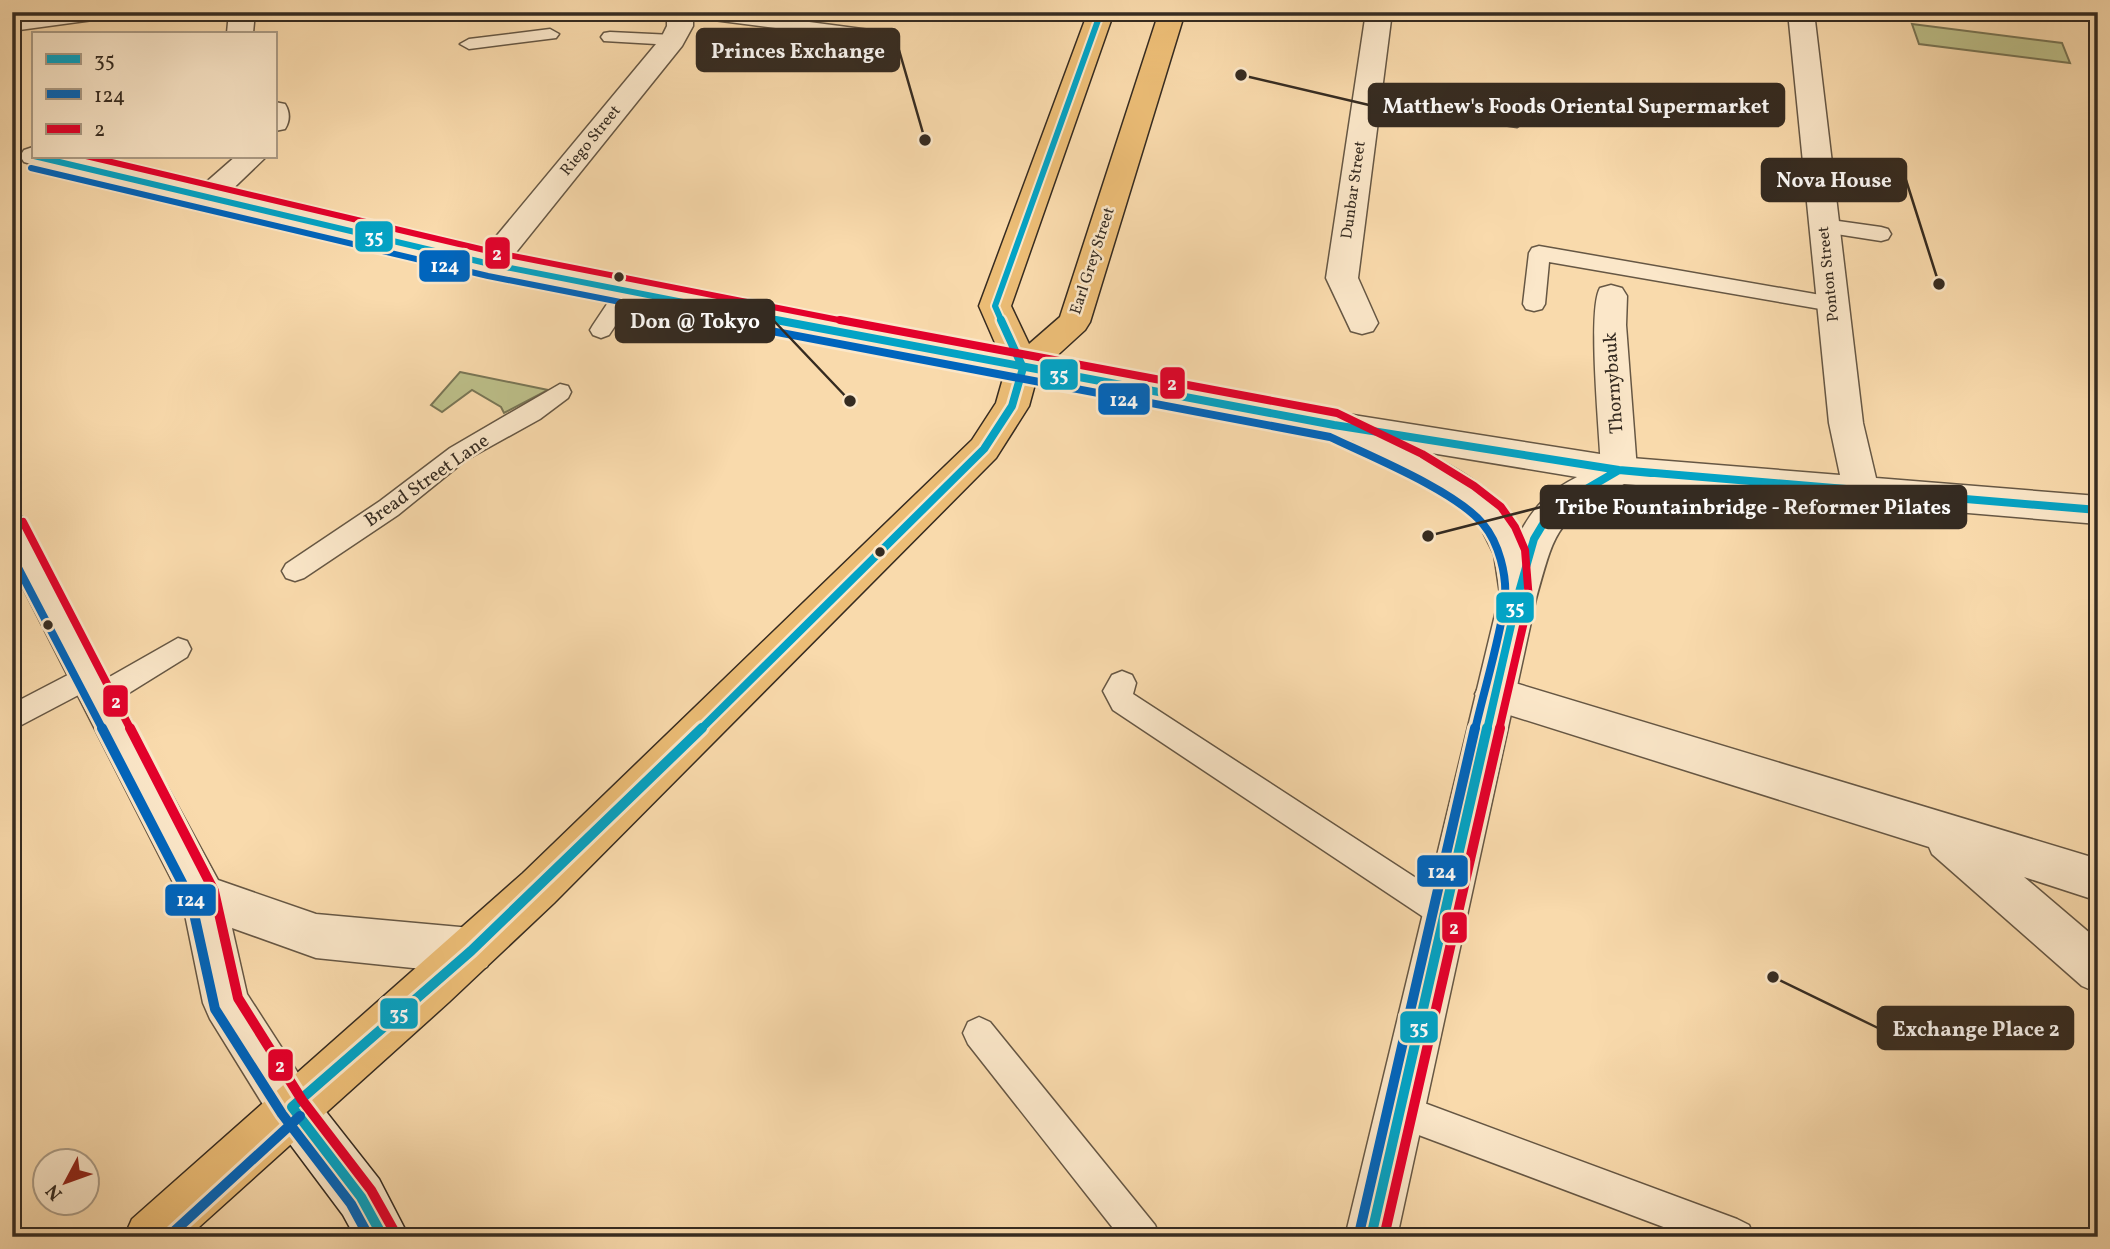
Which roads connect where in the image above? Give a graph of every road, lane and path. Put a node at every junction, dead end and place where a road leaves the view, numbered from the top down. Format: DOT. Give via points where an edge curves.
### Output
graph roads {
  1 [pos="93,12"];
  2 [pos="242,12"];
  3 [pos="680,12"];
  4 [pos="690,12"];
  5 [pos="1101,12"];
  6 [pos="1172,12"];
  7 [pos="1379,12"];
  8 [pos="1801,12"];
  9 [pos="12,23"];
  10 [pos="240,32"];
  11 [pos="550,34"];
  12 [pos="610,37"];
  13 [pos="886,37"];
  14 [pos="673,40"];
  15 [pos="468,44"];
  16 [pos="1525,91"];
  17 [pos="1367,98"];
  18 [pos="12,150"];
  19 [pos="32,155"];
  20 [pos="42,158"];
  21 [pos="251,158"];
  22 [pos="206,198"];
  23 [pos="1824,226"];
  24 [pos="1881,234"];
  25 [pos="490,264"];
  26 [pos="627,291"];
  27 [pos="1611,296"];
  28 [pos="1534,304"];
  29 [pos="1832,304"];
  30 [pos="1362,323"];
  31 [pos="601,330"];
  32 [pos="1023,368"];
  33 [pos="560,392"];
  34 [pos="1334,425"];
  35 [pos="1619,470"];
  36 [pos="1861,492"];
  37 [pos="2098,510"];
  38 [pos="12,528"];
  39 [pos="295,571"];
  40 [pos="1517,598"];
  41 [pos="178,649"];
  42 [pos="1122,683"];
  43 [pos="92,687"];
  44 [pos="1495,694"];
  45 [pos="13,718"];
  46 [pos="1935,829"];
  47 [pos="2098,880"];
  48 [pos="203,896"];
  49 [pos="1445,914"];
  50 [pos="471,951"];
  51 [pos="2098,970"];
  52 [pos="979,1033"];
  53 [pos="292,1107"];
  54 [pos="1400,1111"];
  55 [pos="150,1237"];
  56 [pos="383,1237"];
  57 [pos="1143,1237"];
  58 [pos="1371,1237"];
  59 [pos="1737,1237"];
  1 -- 9 [label="street"];
  2 -- 10 [label="street"];
  3 -- 14 [label="street, Riego Street"];
  4 -- 13 [label="lane"];
  5 -- 32 [label="main road" via="995,306"];
  6 -- 32 [label="main road, Earl Grey Street" via="1074,322"];
  7 -- 17 [label="street, Dunbar Street"];
  8 -- 23 [label="street, Ponton Street"];
  11 -- 15 [label="lane"];
  12 -- 14 [label="lane"];
  14 -- 25 [label="street, Riego Street"];
  16 -- 17 [label="lane" via="1517,121"];
  17 -- 30 [label="street, Dunbar Street" via="1342,278"];
  18 -- 19 [label="street"];
  20 -- 22 [label="street"];
  21 -- 22 [label="street"];
  22 -- 25 [label="street"];
  23 -- 24 [label="lane"];
  23 -- 29 [label="street, Ponton Street"];
  25 -- 26 [label="street"];
  26 -- 31 [label="lane"];
  26 -- 32 [label="street"];
  27 -- 35 [label="street, Thornybauk"];
  28 -- 29 [label="lane" via="1539,253"];
  29 -- 36 [label="street, Ponton Street" via="1846,423"];
  32 -- 34 [label="street"];
  32 -- 50 [label="main road" via="1012,406 984,449"];
  33 -- 39 [label="lane, Bread Street Lane" via="458,454 389,508"];
  34 -- 35 [label="street"];
  34 -- 40 [label="street" via="1416,464 1492,516 1513,554"];
  35 -- 36 [label="street"];
  35 -- 40 [label="street" via="1552,512 1534,539"];
  36 -- 37 [label="street"];
  38 -- 43 [label="street"];
  40 -- 44 [label="street"];
  41 -- 43 [label="lane"];
  42 -- 49 [label="lane" via="1117,691 1124,702"];
  43 -- 45 [label="lane"];
  43 -- 48 [label="street"];
  44 -- 46 [label="street"];
  44 -- 49 [label="street"];
  46 -- 47 [label="street"];
  46 -- 51 [label="street"];
  48 -- 50 [label="street" via="316,936"];
  48 -- 53 [label="street" via="226,1003"];
  49 -- 54 [label="street"];
  50 -- 53 [label="main road"];
  52 -- 57 [label="lane"];
  53 -- 55 [label="main road"];
  53 -- 56 [label="street" via="361,1197"];
  54 -- 58 [label="street"];
  54 -- 59 [label="lane"];
}
